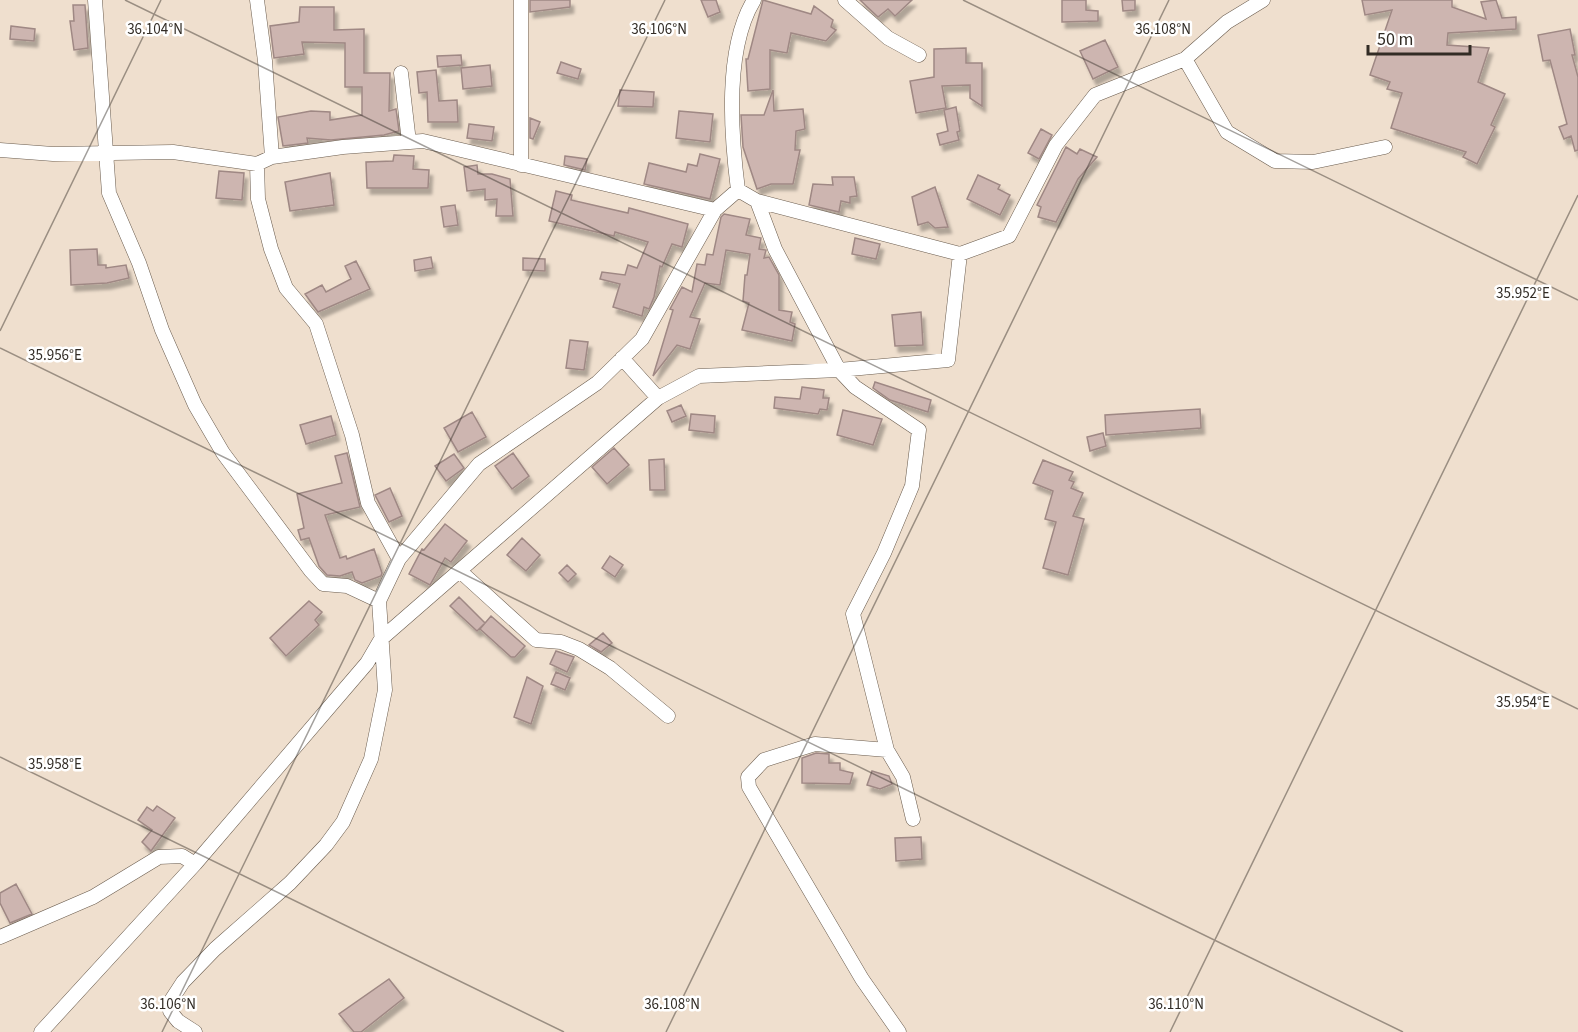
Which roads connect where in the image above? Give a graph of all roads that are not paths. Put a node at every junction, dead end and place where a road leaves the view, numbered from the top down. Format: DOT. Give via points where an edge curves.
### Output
graph roads {
  1 [pos="95,0"];
  2 [pos="257,0"];
  3 [pos="520,0"];
  4 [pos="754,0"];
  5 [pos="845,0"];
  6 [pos="1263,0"];
  7 [pos="919,55"];
  8 [pos="1185,58"];
  9 [pos="401,73"];
  10 [pos="409,142"];
  11 [pos="1385,147"];
  12 [pos="0,150"];
  13 [pos="107,155"];
  14 [pos="272,157"];
  15 [pos="257,164"];
  16 [pos="521,165"];
  17 [pos="738,190"];
  18 [pos="757,201"];
  19 [pos="715,210"];
  20 [pos="960,254"];
  21 [pos="622,358"];
  22 [pos="839,370"];
  23 [pos="658,398"];
  24 [pos="399,559"];
  25 [pos="461,572"];
  26 [pos="379,601"];
  27 [pos="381,639"];
  28 [pos="668,716"];
  29 [pos="887,750"];
  30 [pos="914,819"];
  31 [pos="195,864"];
  32 [pos="0,937"];
  33 [pos="41,1032"];
  34 [pos="195,1032"];
  35 [pos="899,1032"];
  1 -- 13 [label="street"];
  2 -- 14 [label="street"];
  3 -- 16 [label="street"];
  4 -- 17 [label="street" via="735,59 732,127"];
  5 -- 7 [label="street" via="888,38"];
  6 -- 8 [label="street" via="1227,22"];
  8 -- 11 [label="street" via="1227,132 1275,161 1312,162"];
  8 -- 20 [label="street" via="1095,95 1056,145 1009,236"];
  9 -- 10 [label="street"];
  10 -- 14 [label="street"];
  10 -- 16 [label="street" via="423,141"];
  12 -- 13 [label="street"];
  13 -- 15 [label="street" via="173,152"];
  13 -- 26 [label="street" via="110,193 162,330 195,405 223,453 323,584 347,586"];
  14 -- 15 [label="street"];
  15 -- 24 [label="street" via="258,199 271,249 286,288 316,324 352,435 368,503"];
  16 -- 19 [label="street"];
  17 -- 18 [label="street"];
  17 -- 19 [label="street"];
  18 -- 20 [label="street"];
  18 -- 22 [label="street" via="775,249"];
  19 -- 21 [label="street" via="642,339"];
  20 -- 22 [label="street" via="948,360"];
  21 -- 23 [label="street"];
  21 -- 24 [label="street" via="597,383 479,464"];
  22 -- 23 [label="street" via="699,376"];
  22 -- 29 [label="street" via="855,387 919,430 912,486 853,614"];
  23 -- 25 [label="street"];
  24 -- 26 [label="street"];
  25 -- 27 [label="street"];
  25 -- 28 [label="street" via="536,640 561,642 579,649 619,675"];
  26 -- 27 [label="street"];
  27 -- 31 [label="street" via="367,663"];
  27 -- 34 [label="street" via="385,690 371,759 343,822 290,883 183,982 170,1002 170,1011"];
  29 -- 30 [label="street" via="903,777"];
  29 -- 35 [label="street" via="815,744 764,760 748,777 749,787 856,969"];
  31 -- 32 [label="street" via="182,856 159,857 93,897"];
  31 -- 33 [label="street"];
}
